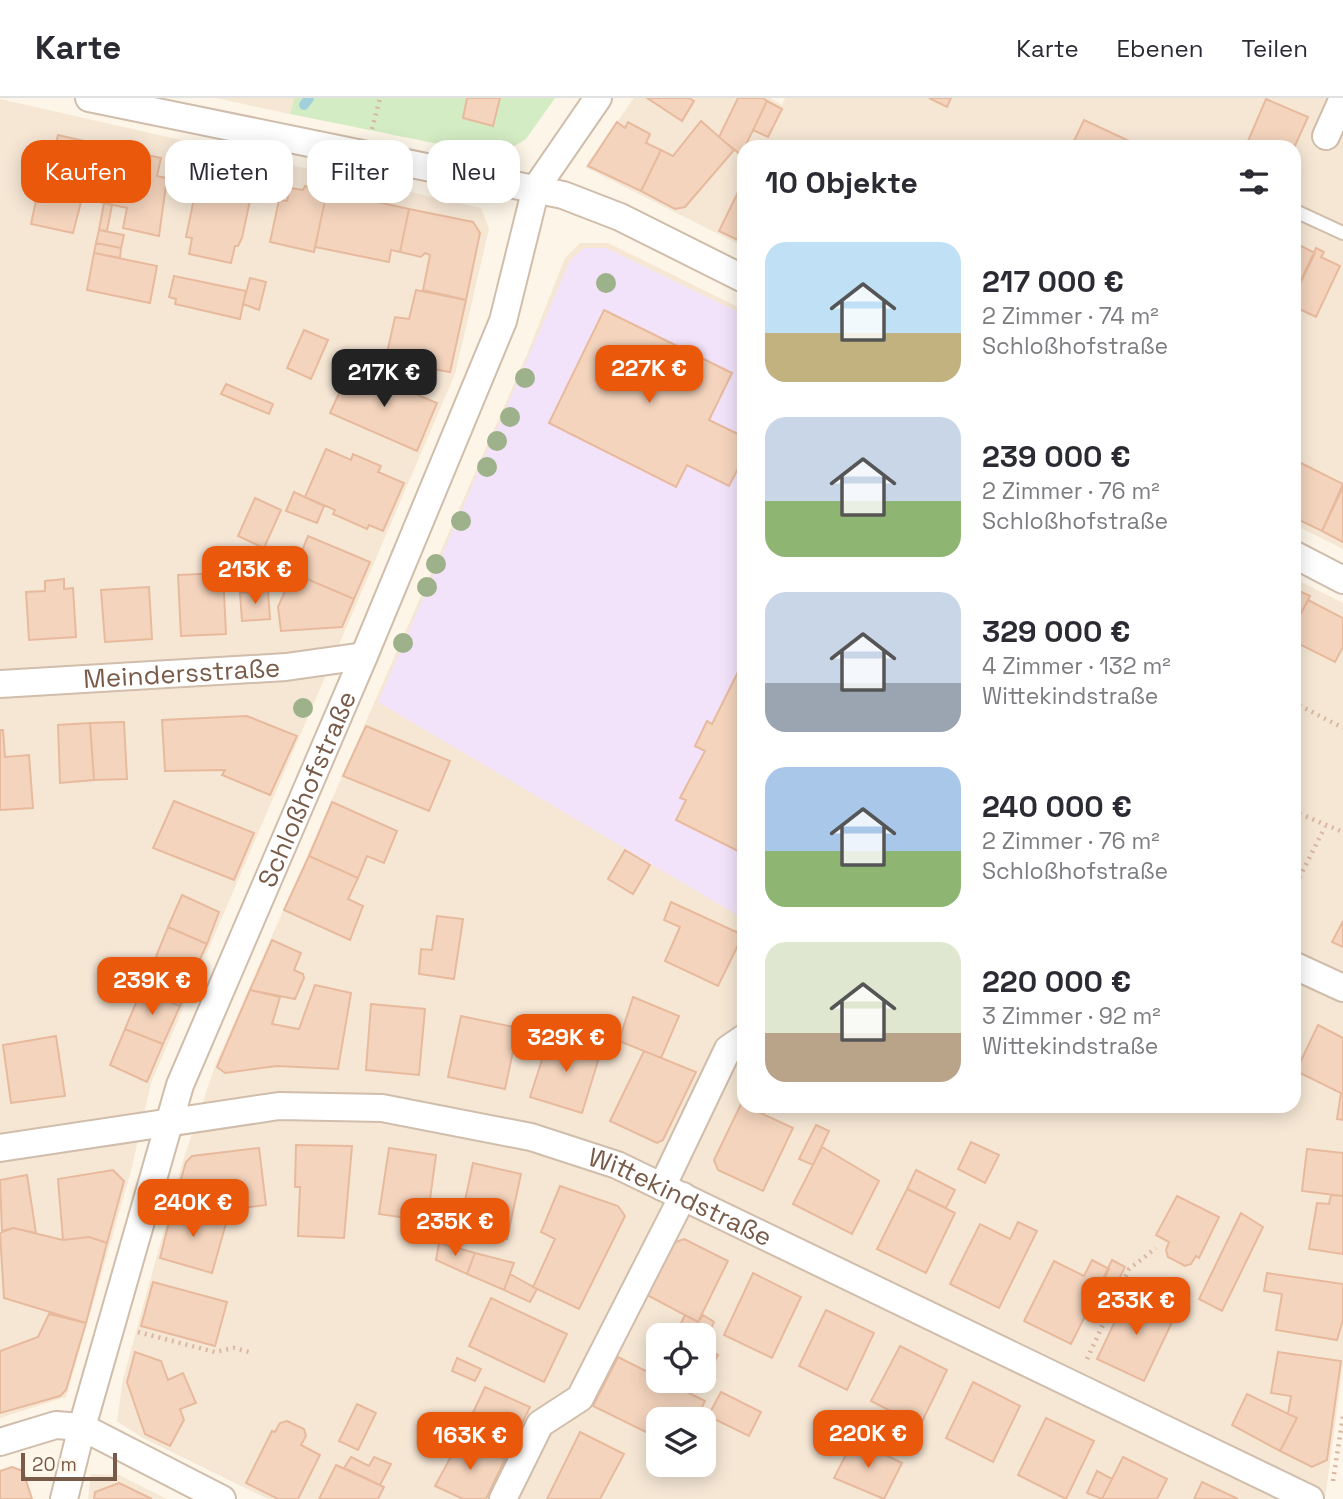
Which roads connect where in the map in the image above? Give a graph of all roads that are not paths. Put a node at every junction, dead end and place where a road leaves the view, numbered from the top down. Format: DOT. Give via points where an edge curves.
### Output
graph roads {
  1 [pos="89,98"];
  2 [pos="598,98"];
  3 [pos="1343,98"];
  4 [pos="1326,136"];
  5 [pos="536,188"];
  6 [pos="1301,214"];
  7 [pos="1343,233"];
  8 [pos="737,276"];
  9 [pos="1301,558"];
  10 [pos="1343,580"];
  11 [pos="364,656"];
  12 [pos="0,684"];
  13 [pos="1301,969"];
  14 [pos="1343,988"];
  15 [pos="737,1043"];
  16 [pos="169,1122"];
  17 [pos="0,1148"];
  18 [pos="672,1191"];
  19 [pos="82,1427"];
  20 [pos="0,1443"];
  21 [pos="1321,1493"];
  22 [pos="64,1499"];
  23 [pos="222,1499"];
  24 [pos="503,1499"];
  1 -- 5 [label="street"];
  2 -- 5 [label="street, Schloßhofstraße"];
  3 -- 4 [label="street"];
  5 -- 8 [label="street" via="611,213"];
  5 -- 11 [label="street, Schloßhofstraße" via="503,321"];
  6 -- 7 [label="lane"];
  9 -- 10 [label="street"];
  11 -- 12 [label="street, Meindersstraße" via="286,667"];
  11 -- 16 [label="street, Schloßhofstraße" via="191,1054"];
  13 -- 14 [label="street"];
  15 -- 18 [label="street" via="728,1049"];
  16 -- 17 [label="street, Wittekindstraße"];
  16 -- 18 [label="street, Wittekindstraße" via="279,1106 382,1108 531,1137 617,1165"];
  16 -- 19 [label="street, Schloßhofstraße"];
  18 -- 21 [label="street, Wittekindstraße" via="1074,1385"];
  18 -- 24 [label="street" via="580,1398 540,1424"];
  19 -- 20 [label="street" via="56,1425"];
  19 -- 22 [label="street, Schloßhofstraße"];
  19 -- 23 [label="street"];
}
